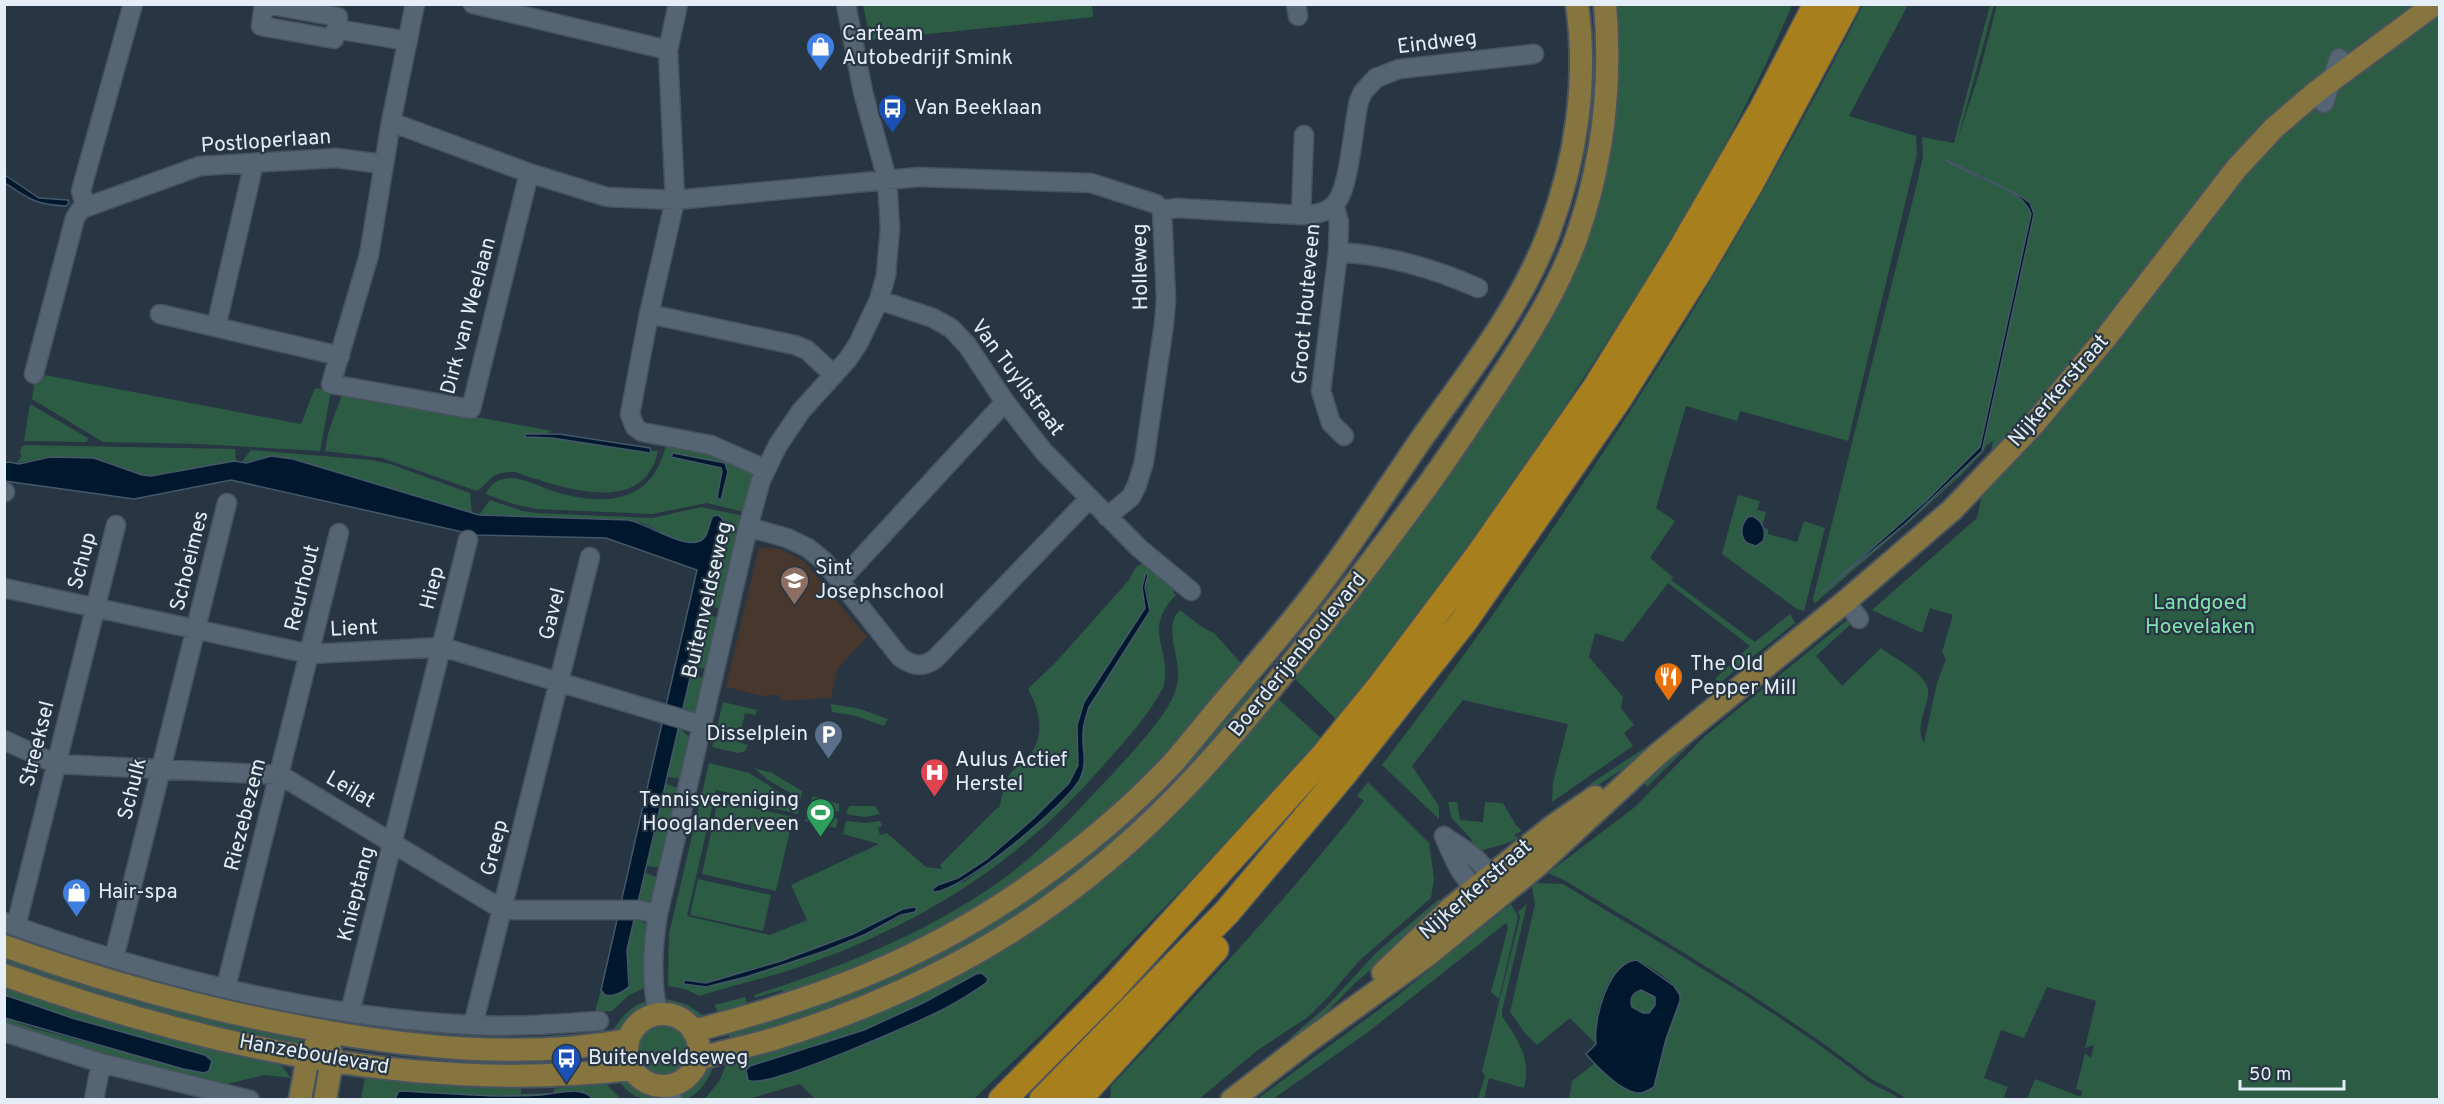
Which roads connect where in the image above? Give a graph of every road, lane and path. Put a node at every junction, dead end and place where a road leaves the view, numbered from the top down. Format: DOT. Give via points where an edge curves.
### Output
graph roads {
  1 [pos="133,4"];
  2 [pos="265,4"];
  3 [pos="415,4"];
  4 [pos="473,4"];
  5 [pos="678,4"];
  6 [pos="846,4"];
  7 [pos="1577,4"];
  8 [pos="1605,4"];
  9 [pos="1807,4"];
  10 [pos="1817,4"];
  11 [pos="1845,4"];
  12 [pos="2435,4"];
  13 [pos="1802,35"];
  14 [pos="408,41"];
  15 [pos="668,50"];
  16 [pos="1534,54"];
  17 [pos="2339,58"];
  18 [pos="2332,80"];
  19 [pos="2324,103"];
  20 [pos="391,122"];
  21 [pos="1304,135"];
  22 [pos="254,163"];
  23 [pos="383,164"];
  24 [pos="530,173"];
  25 [pos="887,179"];
  26 [pos="675,200"];
  27 [pos="1334,205"];
  28 [pos="86,207"];
  29 [pos="1162,210"];
  30 [pos="1300,215"];
  31 [pos="1338,252"];
  32 [pos="1478,288"];
  33 [pos="879,300"];
  34 [pos="160,314"];
  35 [pos="649,314"];
  36 [pos="216,327"];
  37 [pos="340,356"];
  38 [pos="34,374"];
  39 [pos="834,375"];
  40 [pos="1005,402"];
  41 [pos="1344,436"];
  42 [pos="765,470"];
  43 [pos="1090,498"];
  44 [pos="227,503"];
  45 [pos="1107,517"];
  46 [pos="116,525"];
  47 [pos="748,527"];
  48 [pos="339,533"];
  49 [pos="468,540"];
  50 [pos="590,557"];
  51 [pos="840,581"];
  52 [pos="4,588"];
  53 [pos="1191,591"];
  54 [pos="94,607"];
  55 [pos="196,630"];
  56 [pos="442,647"];
  57 [pos="310,654"];
  58 [pos="560,682"];
  59 [pos="1399,705"];
  60 [pos="702,725"];
  61 [pos="4,740"];
  62 [pos="1658,754"];
  63 [pos="56,764"];
  64 [pos="161,770"];
  65 [pos="280,775"];
  66 [pos="393,842"];
  67 [pos="1483,882"];
  68 [pos="1496,898"];
  69 [pos="503,910"];
  70 [pos="658,914"];
  71 [pos="10,924"];
  72 [pos="4,946"];
  73 [pos="114,958"];
  74 [pos="4,975"];
  75 [pos="226,987"];
  76 [pos="350,1012"];
  77 [pos="658,1014"];
  78 [pos="599,1021"];
  79 [pos="473,1025"];
  80 [pos="693,1031"];
  81 [pos="4,1032"];
  82 [pos="326,1032"];
  83 [pos="628,1040"];
  84 [pos="1307,1042"];
  85 [pos="308,1056"];
  86 [pos="698,1059"];
  87 [pos="332,1060"];
  88 [pos="101,1063"];
  89 [pos="632,1069"];
  90 [pos="671,1092"];
  91 [pos="93,1100"];
  92 [pos="250,1100"];
  93 [pos="300,1100"];
  94 [pos="325,1100"];
  95 [pos="1002,1100"];
  96 [pos="1043,1100"];
  97 [pos="1077,1100"];
  98 [pos="1232,1100"];
  1 -- 28 [label="street" via="81,191"];
  2 -- 14 [label="street" via="261,26 334,39 336,29"];
  3 -- 14 [label="street"];
  4 -- 15 [label="street"];
  5 -- 15 [label="street"];
  6 -- 25 [label="street" via="863,92"];
  7 -- 80 [label="main road, Boerderijenboulevard" via="1580,85 1574,141 1562,196 1534,267 1508,316 1321,585 1173,762 1118,817 991,912 919,952 844,986 765,1013"];
  8 -- 86 [label="main road, Boerderijenboulevard" via="1607,92 1600,150 1585,213 1561,273 1531,330 1458,443 1355,585 1191,784 1070,891 1003,937 872,1004 772,1039"];
  9 -- 13 [label="highway"];
  10 -- 13 [label="highway"];
  11 -- 59 [label="highway" via="1743,195 1618,399 1505,564"];
  12 -- 18 [label="main road, Nijkerkerstraat"];
  13 -- 95 [label="highway" via="1679,254 1596,388 1480,554 1381,686 1324,756 1113,988"];
  14 -- 20 [label="street"];
  15 -- 26 [label="street"];
  16 -- 27 [label="street, Eindweg" via="1399,69 1376,78 1359,101 1345,182"];
  17 -- 18 [label="street"];
  18 -- 19 [label="street"];
  18 -- 62 [label="main road, Nijkerkerstraat" via="2294,109 2235,169 2034,424 1853,610"];
  20 -- 23 [label="street"];
  20 -- 24 [label="street"];
  21 -- 30 [label="street"];
  22 -- 23 [label="street, Postloperlaan" via="336,158"];
  22 -- 28 [label="street, Postloperlaan" via="200,166"];
  22 -- 36 [label="street"];
  23 -- 37 [label="street" via="369,255"];
  24 -- 26 [label="street" via="607,197"];
  24 -- 37 [label="street, Dirk van Weelaan" via="471,410 331,384"];
  25 -- 26 [label="street"];
  25 -- 29 [label="street, Holleweg" via="1091,183 1147,199"];
  25 -- 33 [label="street" via="889,251"];
  26 -- 35 [label="street"];
  27 -- 30 [label="street" via="1320,213"];
  27 -- 31 [label="street, Groot Houteveen" via="1339,222"];
  28 -- 38 [label="street" via="75,218"];
  29 -- 30 [label="street"];
  29 -- 45 [label="street, Holleweg" via="1166,299 1144,462 1131,496"];
  31 -- 32 [label="street" via="1397,260"];
  31 -- 41 [label="street, Groot Houteveen" via="1321,391 1331,423"];
  33 -- 39 [label="street, Buitenveldseweg" via="858,344"];
  33 -- 40 [label="street, Van Tuyllstraat" via="951,328"];
  34 -- 36 [label="street"];
  35 -- 39 [label="street" via="795,345 807,350"];
  35 -- 42 [label="street" via="630,414 635,427 642,432 711,445"];
  36 -- 37 [label="street"];
  39 -- 42 [label="street, Buitenveldseweg" via="788,429"];
  40 -- 43 [label="street, Van Tuyllstraat" via="1044,452"];
  40 -- 51 [label="street"];
  42 -- 47 [label="street, Buitenveldseweg"];
  43 -- 45 [label="street, Van Tuyllstraat"];
  43 -- 51 [label="street" via="936,659 926,664 915,666 900,657"];
  44 -- 55 [label="street, Schoeimes"];
  45 -- 53 [label="street, Van Tuyllstraat"];
  46 -- 54 [label="street, Schup"];
  47 -- 51 [label="street" via="808,548"];
  47 -- 60 [label="street, Buitenveldseweg"];
  48 -- 57 [label="street, Reurhout"];
  49 -- 56 [label="street, Hiep"];
  50 -- 58 [label="street, Gavel"];
  52 -- 54 [label="street, Lient"];
  54 -- 55 [label="street, Lient"];
  54 -- 63 [label="street, Streeksel"];
  55 -- 57 [label="street, Lient"];
  55 -- 64 [label="street, Schulk"];
  56 -- 57 [label="street, Lient"];
  56 -- 58 [label="street, Lient"];
  56 -- 66 [label="street, Knieptang"];
  57 -- 65 [label="street, Riezebezem"];
  58 -- 60 [label="street, Lient"];
  58 -- 69 [label="street, Greep"];
  59 -- 96 [label="highway" via="1227,912"];
  59 -- 97 [label="highway" via="1353,781 1212,952"];
  60 -- 70 [label="street, Buitenveldseweg"];
  61 -- 63 [label="street, Leilat"];
  62 -- 67 [label="main road, Nijkerkerstraat" via="1553,826"];
  62 -- 68 [label="main road, Nijkerkerstraat" via="1538,865"];
  63 -- 64 [label="street, Leilat"];
  63 -- 71 [label="street, Streeksel"];
  64 -- 65 [label="street, Leilat"];
  64 -- 73 [label="street, Schulk"];
  65 -- 66 [label="street, Leilat"];
  65 -- 75 [label="street, Riezebezem"];
  66 -- 69 [label="street, Leilat"];
  66 -- 76 [label="street, Knieptang"];
  67 -- 68 [label="street"];
  67 -- 84 [label="main road, Nijkerkerstraat"];
  68 -- 84 [label="main road, Nijkerkerstraat" via="1429,954"];
  69 -- 70 [label="street" via="639,910"];
  69 -- 79 [label="street, Greep"];
  70 -- 77 [label="street, Buitenveldseweg" via="653,945"];
  71 -- 73 [label="street"];
  72 -- 82 [label="main road, Hanzeboulevard" via="101,979"];
  73 -- 75 [label="street"];
  74 -- 85 [label="main road, Hanzeboulevard" via="173,1027"];
  75 -- 76 [label="street"];
  76 -- 79 [label="street"];
  77 -- 80 [label="main road" via="682,1020"];
  77 -- 83 [label="main road" via="639,1023"];
  78 -- 79 [label="street"];
  80 -- 86 [label="main road" via="698,1041"];
  81 -- 88 [label="street"];
  82 -- 83 [label="main road, Hanzeboulevard" via="485,1049 581,1047"];
  82 -- 85 [label="main road"];
  82 -- 87 [label="main road"];
  83 -- 89 [label="main road"];
  84 -- 98 [label="main road, Nijkerkerstraat"];
  85 -- 87 [label="main road, Hanzeboulevard"];
  85 -- 93 [label="main road"];
  86 -- 90 [label="main road"];
  87 -- 89 [label="main road, Hanzeboulevard" via="469,1076"];
  87 -- 94 [label="main road"];
  88 -- 91 [label="street"];
  88 -- 92 [label="street"];
  89 -- 90 [label="main road" via="646,1082"];
}
